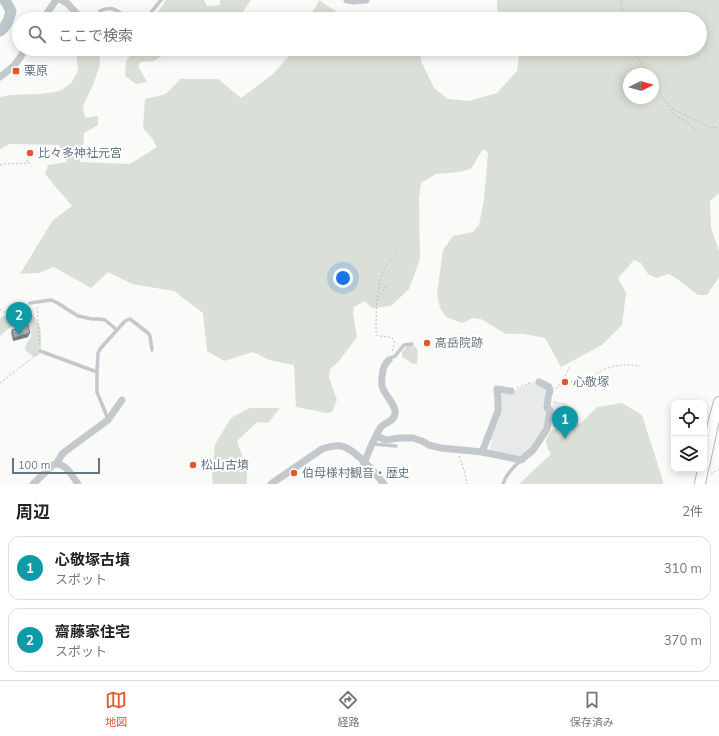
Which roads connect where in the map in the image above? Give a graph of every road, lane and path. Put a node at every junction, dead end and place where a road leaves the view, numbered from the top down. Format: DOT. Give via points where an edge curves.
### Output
graph roads {
  1 [pos="56,0"];
  2 [pos="61,0"];
  3 [pos="161,0"];
  4 [pos="347,0"];
  5 [pos="366,0"];
  6 [pos="621,0"];
  7 [pos="100,11"];
  8 [pos="48,12"];
  9 [pos="75,12"];
  10 [pos="119,12"];
  11 [pos="151,12"];
  12 [pos="622,12"];
  13 [pos="21,56"];
  14 [pos="637,56"];
  15 [pos="644,68"];
  16 [pos="0,77"];
  17 [pos="659,91"];
  18 [pos="671,109"];
  19 [pos="719,127"];
  20 [pos="699,132"];
  21 [pos="30,154"];
  22 [pos="27,163"];
  23 [pos="32,163"];
  24 [pos="0,165"];
  25 [pos="397,250"];
  26 [pos="387,285"];
  27 [pos="378,298"];
  28 [pos="37,301"];
  29 [pos="30,303"];
  30 [pos="0,309"];
  31 [pos="117,330"];
  32 [pos="412,344"];
  33 [pos="152,350"];
  34 [pos="40,351"];
  35 [pos="388,360"];
  36 [pos="570,366"];
  37 [pos="640,366"];
  38 [pos="97,372"];
  39 [pos="564,378"];
  40 [pos="539,382"];
  41 [pos="0,383"];
  42 [pos="511,391"];
  43 [pos="554,393"];
  44 [pos="122,400"];
  45 [pos="719,402"];
  46 [pos="108,420"];
  47 [pos="376,436"];
  48 [pos="373,444"];
  49 [pos="396,446"];
  50 [pos="456,449"];
  51 [pos="707,451"];
  52 [pos="482,452"];
  53 [pos="521,460"];
  54 [pos="364,463"];
  55 [pos="56,464"];
  56 [pos="719,469"];
  57 [pos="707,471"];
  58 [pos="702,472"];
  59 [pos="33,484"];
  60 [pos="78,484"];
  61 [pos="271,484"];
  62 [pos="384,484"];
  63 [pos="468,484"];
  64 [pos="503,484"];
  65 [pos="700,484"];
  1 -- 8 [label="street"];
  2 -- 9 [label="street"];
  3 -- 11 [label="lane"];
  4 -- 5 [label="street"];
  6 -- 12 [label="path"];
  7 -- 10 [label="lane" via="110,8"];
  13 -- 16 [label="street" via="15,66"];
  14 -- 15 [label="path"];
  17 -- 18 [label="path"];
  18 -- 19 [label="path" via="709,128"];
  18 -- 20 [label="path" via="676,116"];
  21 -- 22 [label="path"];
  22 -- 23 [label="path"];
  22 -- 24 [label="path"];
  25 -- 27 [label="path" via="381,278"];
  26 -- 27 [label="path"];
  27 -- 35 [label="path" via="376,334 392,337 395,341"];
  28 -- 29 [label="lane"];
  28 -- 31 [label="lane" via="51,300 78,316 105,320"];
  28 -- 34 [label="path"];
  29 -- 30 [label="path" via="18,315 5,313"];
  31 -- 33 [label="lane" via="130,319 148,333"];
  31 -- 38 [label="lane" via="98,352"];
  32 -- 35 [label="lane" via="404,345"];
  34 -- 38 [label="lane"];
  34 -- 41 [label="path"];
  35 -- 47 [label="street" via="384,364 381,377 382,387 396,412 393,419 382,426"];
  36 -- 39 [label="path"];
  37 -- 39 [label="path" via="613,366 582,382 571,382"];
  38 -- 46 [label="lane" via="97,392"];
  39 -- 43 [label="path"];
  40 -- 42 [label="path" via="529,382"];
  40 -- 53 [label="street" via="550,390 547,429 533,450"];
  42 -- 52 [label="street" via="497,389 498,411"];
  44 -- 46 [label="street"];
  45 -- 51 [label="main road"];
  46 -- 55 [label="street" via="63,452"];
  47 -- 48 [label="street"];
  47 -- 50 [label="street" via="386,440 413,438 429,445"];
  48 -- 49 [label="lane"];
  48 -- 54 [label="street"];
  50 -- 52 [label="street"];
  50 -- 63 [label="path"];
  52 -- 53 [label="street"];
  53 -- 64 [label="lane"];
  54 -- 61 [label="street" via="347,448 332,446"];
  54 -- 62 [label="street"];
  55 -- 59 [label="street"];
  55 -- 60 [label="street" via="65,466"];
  56 -- 57 [label="path" via="712,474"];
  58 -- 65 [label="main road"];
}
